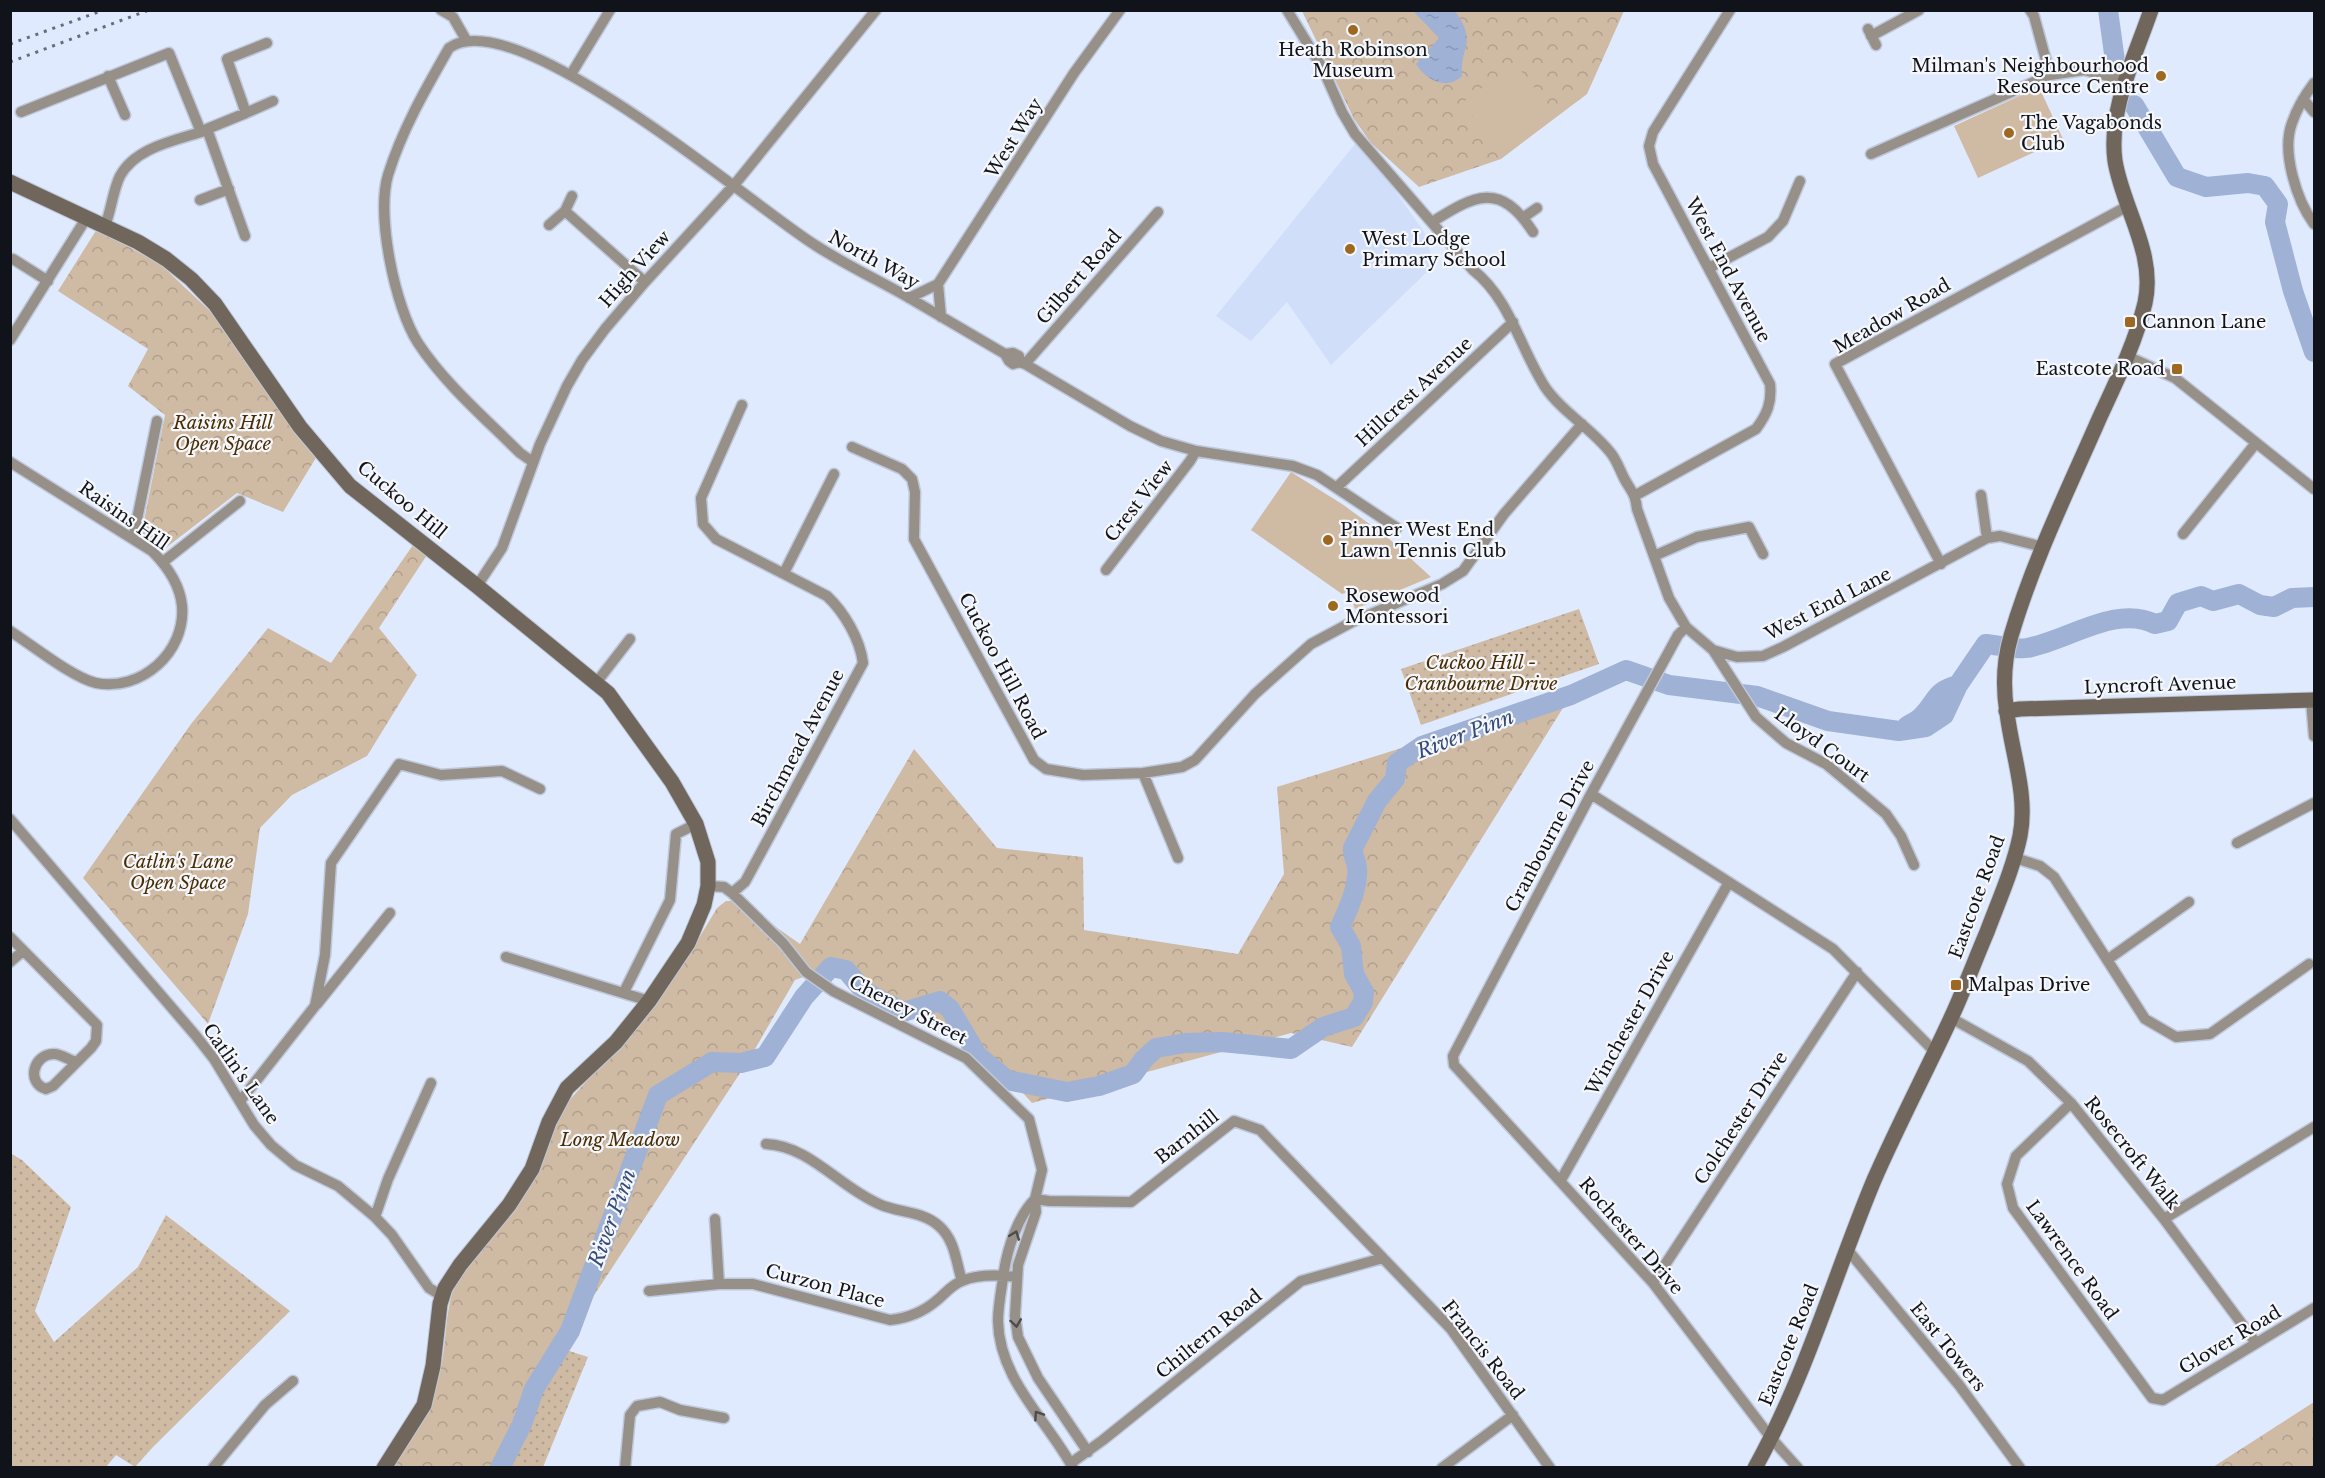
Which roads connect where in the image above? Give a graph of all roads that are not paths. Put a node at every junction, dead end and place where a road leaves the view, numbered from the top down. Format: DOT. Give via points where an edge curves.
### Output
graph roads {
  1 [pos="441,10"];
  2 [pos="610,10"];
  3 [pos="876,10"];
  4 [pos="1120,10"];
  5 [pos="1287,10"];
  6 [pos="1730,10"];
  7 [pos="1919,10"];
  8 [pos="2030,10"];
  9 [pos="2151,10"];
  10 [pos="1872,37"];
  11 [pos="465,38"];
  12 [pos="267,43"];
  13 [pos="573,71"];
  14 [pos="2050,75"];
  15 [pos="108,76"];
  16 [pos="2126,81"];
  17 [pos="2314,83"];
  18 [pos="2303,99"];
  19 [pos="273,101"];
  20 [pos="21,112"];
  21 [pos="2314,112"];
  22 [pos="246,113"];
  23 [pos="124,115"];
  24 [pos="204,131"];
  25 [pos="1871,154"];
  26 [pos="10,182"];
  27 [pos="1800,182"];
  28 [pos="735,184"];
  29 [pos="229,189"];
  30 [pos="572,196"];
  31 [pos="200,200"];
  32 [pos="2128,206"];
  33 [pos="1537,208"];
  34 [pos="565,211"];
  35 [pos="1158,212"];
  36 [pos="87,217"];
  37 [pos="1524,217"];
  38 [pos="1432,222"];
  39 [pos="2314,224"];
  40 [pos="549,225"];
  41 [pos="105,226"];
  42 [pos="1533,232"];
  43 [pos="245,236"];
  44 [pos="13,259"];
  45 [pos="1709,268"];
  46 [pos="48,281"];
  47 [pos="645,282"];
  48 [pos="938,284"];
  49 [pos="909,298"];
  50 [pos="941,317"];
  51 [pos="1513,322"];
  52 [pos="10,340"];
  53 [pos="2127,356"];
  54 [pos="1022,363"];
  55 [pos="742,405"];
  56 [pos="157,421"];
  57 [pos="1582,424"];
  58 [pos="2256,443"];
  59 [pos="852,447"];
  60 [pos="1196,452"];
  61 [pos="10,462"];
  62 [pos="533,462"];
  63 [pos="834,474"];
  64 [pos="1336,487"];
  65 [pos="2314,489"];
  66 [pos="1636,495"];
  67 [pos="1980,495"];
  68 [pos="240,501"];
  69 [pos="1398,528"];
  70 [pos="2183,534"];
  71 [pos="1987,538"];
  72 [pos="133,539"];
  73 [pos="2043,547"];
  74 [pos="1763,554"];
  75 [pos="1654,556"];
  76 [pos="163,562"];
  77 [pos="1941,564"];
  78 [pos="1106,570"];
  79 [pos="784,573"];
  80 [pos="477,586"];
  81 [pos="1686,627"];
  82 [pos="10,631"];
  83 [pos="630,639"];
  84 [pos="1713,650"];
  85 [pos="596,683"];
  86 [pos="2313,700"];
  87 [pos="2006,711"];
  88 [pos="2314,736"];
  89 [pos="1143,773"];
  90 [pos="540,789"];
  91 [pos="1591,794"];
  92 [pos="2314,803"];
  93 [pos="11,822"];
  94 [pos="696,824"];
  95 [pos="2237,843"];
  96 [pos="1178,858"];
  97 [pos="2015,858"];
  98 [pos="1914,865"];
  99 [pos="1729,882"];
  100 [pos="708,886"];
  101 [pos="732,893"];
  102 [pos="2189,902"];
  103 [pos="390,913"];
  104 [pos="10,937"];
  105 [pos="23,951"];
  106 [pos="506,957"];
  107 [pos="2107,960"];
  108 [pos="10,962"];
  109 [pos="2309,964"];
  110 [pos="1857,972"];
  111 [pos="624,993"];
  112 [pos="649,1001"];
  113 [pos="315,1006"];
  114 [pos="1951,1018"];
  115 [pos="1935,1052"];
  116 [pos="76,1062"];
  117 [pos="1454,1065"];
  118 [pos="431,1083"];
  119 [pos="241,1100"];
  120 [pos="2071,1103"];
  121 [pos="2314,1126"];
  122 [pos="766,1144"];
  123 [pos="1561,1180"];
  124 [pos="1035,1199"];
  125 [pos="375,1217"];
  126 [pos="715,1219"];
  127 [pos="2164,1219"];
  128 [pos="1847,1249"];
  129 [pos="1383,1258"];
  130 [pos="1004,1275"];
  131 [pos="1017,1277"];
  132 [pos="962,1281"];
  133 [pos="1653,1283"];
  134 [pos="719,1284"];
  135 [pos="649,1291"];
  136 [pos="441,1296"];
  137 [pos="2314,1308"];
  138 [pos="2256,1343"];
  139 [pos="293,1380"];
  140 [pos="2163,1400"];
  141 [pos="1513,1415"];
  142 [pos="724,1418"];
  143 [pos="1771,1438"];
  144 [pos="1088,1452"];
  145 [pos="1072,1465"];
  146 [pos="213,1467"];
  147 [pos="384,1467"];
  148 [pos="625,1467"];
  149 [pos="1442,1467"];
  150 [pos="1550,1467"];
  151 [pos="1755,1467"];
  152 [pos="1798,1467"];
  153 [pos="2020,1467"];
  1 -- 11 [label="street" via="453,17"];
  2 -- 13 [label="street"];
  3 -- 28 [label="street, High View"];
  4 -- 48 [label="street, West Way" via="1074,73"];
  5 -- 38 [label="street, West End Lane" via="1323,69 1355,134"];
  6 -- 45 [label="street, West End Avenue" via="1653,132 1649,146 1653,164"];
  7 -- 10 [label="street"];
  8 -- 14 [label="street"];
  9 -- 16 [label="street, Eastcote Road"];
  11 -- 13 [label="street, North Way" via="526,47"];
  11 -- 62 [label="street" via="448,48 415,107 387,178 389,259 403,311 417,341 436,366"];
  12 -- 22 [label="street" via="227,59"];
  13 -- 28 [label="street, North Way" via="626,102"];
  14 -- 16 [label="street" via="2084,70"];
  14 -- 25 [label="street"];
  15 -- 20 [label="street"];
  15 -- 23 [label="street"];
  15 -- 24 [label="street" via="169,53"];
  16 -- 32 [label="street, Eastcote Road" via="2115,122 2115,160"];
  17 -- 18 [label="street"];
  18 -- 21 [label="street"];
  18 -- 39 [label="street" via="2291,125 2289,155 2305,212"];
  19 -- 22 [label="street"];
  22 -- 24 [label="street"];
  24 -- 29 [label="street"];
  24 -- 41 [label="street" via="146,151 132,161 120,176"];
  26 -- 36 [label="street, Cuckoo Hill"];
  27 -- 45 [label="street" via="1783,221 1768,237"];
  28 -- 47 [label="street, High View"];
  28 -- 49 [label="street, North Way" via="813,244"];
  29 -- 31 [label="street"];
  29 -- 43 [label="street"];
  30 -- 34 [label="street"];
  32 -- 53 [label="street, Eastcote Road" via="2148,275 2145,303"];
  32 -- 77 [label="street, Meadow Road" via="1835,364"];
  33 -- 37 [label="street"];
  34 -- 40 [label="street"];
  34 -- 47 [label="street"];
  35 -- 54 [label="street, Gilbert Road"];
  36 -- 41 [label="street, Cuckoo Hill"];
  36 -- 46 [label="street"];
  37 -- 38 [label="street" via="1499,201 1481,197 1462,203"];
  37 -- 42 [label="street"];
  38 -- 51 [label="street, West End Lane" via="1473,270 1488,281"];
  41 -- 80 [label="street, Cuckoo Hill" via="138,242 191,279 215,304 300,427 350,486"];
  44 -- 46 [label="street"];
  45 -- 66 [label="street, West End Avenue" via="1770,384 1767,413 1756,429 1745,436"];
  46 -- 52 [label="street"];
  47 -- 62 [label="street, High View" via="582,360 551,417"];
  48 -- 49 [label="street"];
  48 -- 50 [label="street"];
  49 -- 50 [label="street, North Way"];
  50 -- 54 [label="street, North Way" via="1005,354 1013,352"];
  51 -- 57 [label="street, West End Lane" via="1546,389"];
  51 -- 64 [label="street, Hillcrest Avenue"];
  53 -- 58 [label="street" via="2175,378"];
  53 -- 73 [label="street, Eastcote Road"];
  54 -- 60 [label="street" via="1146,435"];
  55 -- 79 [label="street, Birchmead Avenue" via="701,498 703,524 716,539"];
  56 -- 72 [label="street"];
  57 -- 66 [label="street, West End Lane" via="1612,454"];
  57 -- 89 [label="street, Cuckoo Hill Road" via="1504,514 1463,571 1442,585 1352,622 1311,644 1255,694 1195,760 1182,767"];
  58 -- 65 [label="street"];
  58 -- 70 [label="street"];
  59 -- 89 [label="street, Cuckoo Hill Road" via="902,470 912,479 914,539 1034,760 1046,769 1083,775"];
  60 -- 64 [label="street" via="1293,466"];
  60 -- 78 [label="street, Crest View"];
  61 -- 72 [label="street, Raisins Hill"];
  62 -- 80 [label="street, High View" via="502,548"];
  63 -- 79 [label="street"];
  64 -- 69 [label="street"];
  66 -- 75 [label="street, West End Lane" via="1637,509"];
  67 -- 71 [label="street"];
  68 -- 76 [label="street"];
  71 -- 73 [label="street" via="2000,536"];
  71 -- 77 [label="street, West End Lane"];
  72 -- 76 [label="street, Raisins Hill"];
  73 -- 87 [label="street, Eastcote Road" via="2007,655"];
  74 -- 75 [label="street" via="1749,527 1697,537"];
  75 -- 81 [label="street, West End Lane"];
  76 -- 82 [label="street, Raisins Hill" via="177,586 182,625 164,659 131,681 95,683"];
  77 -- 84 [label="street, West End Lane" via="1763,656 1737,657"];
  79 -- 101 [label="street, Birchmead Avenue" via="837,605 862,649 864,663 745,882"];
  80 -- 85 [label="street, Cuckoo Hill"];
  81 -- 84 [label="street, West End Lane"];
  81 -- 91 [label="street, Cranbourne Drive"];
  83 -- 85 [label="street"];
  84 -- 98 [label="street, Lloyd Court" via="1756,717 1786,743 1826,764 1886,814"];
  85 -- 94 [label="street, Cuckoo Hill" via="608,693 665,773"];
  86 -- 87 [label="street, Lyncroft Avenue"];
  86 -- 88 [label="street"];
  87 -- 97 [label="street, Eastcote Road" via="2022,810"];
  89 -- 96 [label="street"];
  90 -- 113 [label="street" via="502,771 441,775 399,764 331,863 325,955"];
  91 -- 99 [label="street"];
  91 -- 117 [label="street, Cranbourne Drive" via="1453,1056"];
  92 -- 95 [label="street"];
  93 -- 119 [label="street, Catlin's Lane" via="190,1029"];
  94 -- 100 [label="street, Cuckoo Hill" via="708,862"];
  94 -- 111 [label="street" via="676,834 670,900"];
  97 -- 107 [label="street" via="2040,866 2054,877"];
  97 -- 114 [label="street, Eastcote Road"];
  99 -- 110 [label="street" via="1833,949"];
  99 -- 123 [label="street, Winchester Drive"];
  100 -- 101 [label="street, Cheney Street" via="724,887"];
  100 -- 112 [label="street, Cuckoo Hill" via="688,943"];
  101 -- 124 [label="street, Cheney Street" via="783,943 806,972 833,991 966,1058 1029,1119 1042,1170"];
  102 -- 107 [label="street"];
  103 -- 113 [label="street"];
  104 -- 105 [label="street"];
  105 -- 108 [label="street"];
  105 -- 116 [label="street" via="97,1025 96,1041"];
  106 -- 111 [label="street"];
  107 -- 109 [label="street" via="2145,1019 2176,1037 2210,1034"];
  110 -- 115 [label="street"];
  110 -- 133 [label="street, Colchester Drive"];
  111 -- 112 [label="street"];
  112 -- 136 [label="street, Cuckoo Hill" via="616,1042 567,1088 532,1169"];
  113 -- 119 [label="street"];
  114 -- 115 [label="street, Eastcote Road"];
  114 -- 120 [label="street, Rosecroft Walk" via="2028,1061"];
  115 -- 128 [label="street, Eastcote Road"];
  116 -- 116 [label="street" via="53,1086 39,1087 34,1080 37,1062 46,1056 54,1054"];
  117 -- 123 [label="street, Rochester Drive"];
  118 -- 125 [label="street" via="387,1179"];
  119 -- 125 [label="street, Catlin's Lane" via="254,1125 271,1145 295,1165 338,1186"];
  120 -- 127 [label="street, Rosecroft Walk"];
  120 -- 140 [label="street, Lawrence Road" via="2016,1156 2007,1184 2013,1208 2152,1398"];
  121 -- 127 [label="street"];
  122 -- 132 [label="street" via="780,1144 803,1154 862,1197 921,1215 940,1226 951,1241"];
  123 -- 133 [label="street, Rochester Drive"];
  124 -- 129 [label="street, Barnhill" via="1131,1202 1233,1121 1260,1130"];
  130 -- 124 [label="street, Cheney Street, one-way" via="1006,1259 1025,1210"];
  124 -- 131 [label="street, Cheney Street" via="1036,1212"];
  125 -- 136 [label="street, Catlin's Lane" via="429,1288"];
  126 -- 134 [label="street"];
  127 -- 138 [label="street, Rosecroft Walk"];
  128 -- 143 [label="street, Eastcote Road" via="1808,1356"];
  128 -- 153 [label="street, East Towers" via="1959,1384"];
  129 -- 141 [label="street, Francis Road" via="1451,1329"];
  129 -- 144 [label="street, Chiltern Road" via="1301,1281"];
  130 -- 131 [label="street, Curzon Place"];
  130 -- 132 [label="street, Curzon Place"];
  145 -- 130 [label="street, Cheney Street, one-way" via="1019,1388 1001,1347 998,1320"];
  131 -- 144 [label="street, Cheney Street, one-way" via="1018,1337 1038,1378"];
  132 -- 134 [label="street, Curzon Place" via="923,1311 890,1320 767,1287"];
  133 -- 143 [label="street, Rochester Drive"];
  134 -- 135 [label="street, Curzon Place"];
  136 -- 147 [label="street" via="424,1405"];
  137 -- 138 [label="street, Glover Road"];
  138 -- 140 [label="street, Glover Road"];
  139 -- 146 [label="street" via="265,1406"];
  141 -- 149 [label="street"];
  141 -- 150 [label="street, Francis Road"];
  142 -- 148 [label="street" via="660,1402 637,1407 630,1415"];
  143 -- 151 [label="street, Eastcote Road"];
  143 -- 152 [label="street, Rochester Drive"];
  144 -- 145 [label="street, Chiltern Road"];
}
